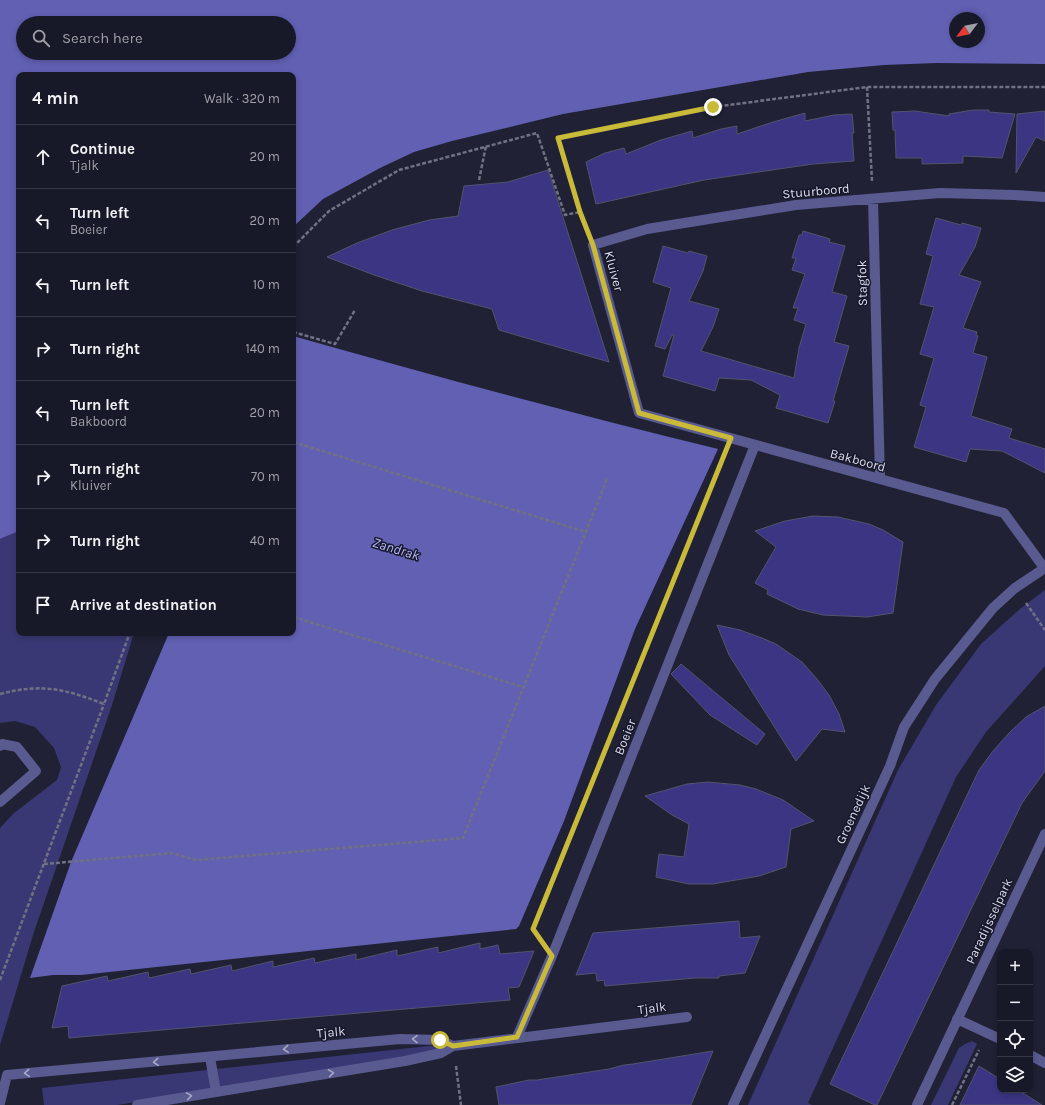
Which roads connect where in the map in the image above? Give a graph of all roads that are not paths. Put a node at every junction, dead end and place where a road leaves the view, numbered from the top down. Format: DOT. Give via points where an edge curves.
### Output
graph roads {
  1 [pos="1045,197"];
  2 [pos="873,199"];
  3 [pos="593,245"];
  4 [pos="639,413"];
  5 [pos="755,445"];
  6 [pos="880,479"];
  7 [pos="1045,569"];
  8 [pos="0,746"];
  9 [pos="0,802"];
  10 [pos="1045,834"];
  11 [pos="687,1017"];
  12 [pos="957,1019"];
  13 [pos="517,1037"];
  14 [pos="997,1038"];
  15 [pos="453,1046"];
  16 [pos="1033,1056"];
  17 [pos="210,1057"];
  18 [pos="1045,1062"];
  19 [pos="216,1092"];
  20 [pos="0,1103"];
  21 [pos="137,1105"];
  22 [pos="733,1105"];
  23 [pos="917,1105"];
  1 -- 2 [label="street, Stuurboord" via="940,193"];
  2 -- 3 [label="street, Stuurboord" via="796,205 730,214 647,228"];
  2 -- 6 [label="street, Stagfok"];
  3 -- 4 [label="street, Kluiver"];
  4 -- 5 [label="street, Bakboord"];
  5 -- 6 [label="street, Bakboord"];
  5 -- 13 [label="street, Boeier" via="552,956"];
  6 -- 7 [label="street, Bakboord" via="1004,513"];
  7 -- 22 [label="street, Groenedijk" via="1015,588 993,608 935,679 904,727 890,766"];
  8 -- 9 [label="street" via="2,744 17,748 36,772"];
  10 -- 12 [label="street, Paradijsselpark"];
  11 -- 13 [label="street, Tjalk"];
  12 -- 14 [label="street"];
  12 -- 23 [label="street, Paradijsselpark"];
  13 -- 15 [label="street, Tjalk"];
  15 -- 17 [label="street, Tjalk, one-way" via="440,1040 400,1039"];
  19 -- 15 [label="street, Tjalk, one-way" via="405,1061 441,1053"];
  16 -- 18 [label="street"];
  17 -- 19 [label="street"];
  17 -- 20 [label="street, Tjalk, one-way" via="7,1075"];
  21 -- 19 [label="street, Tjalk, one-way"];
}
